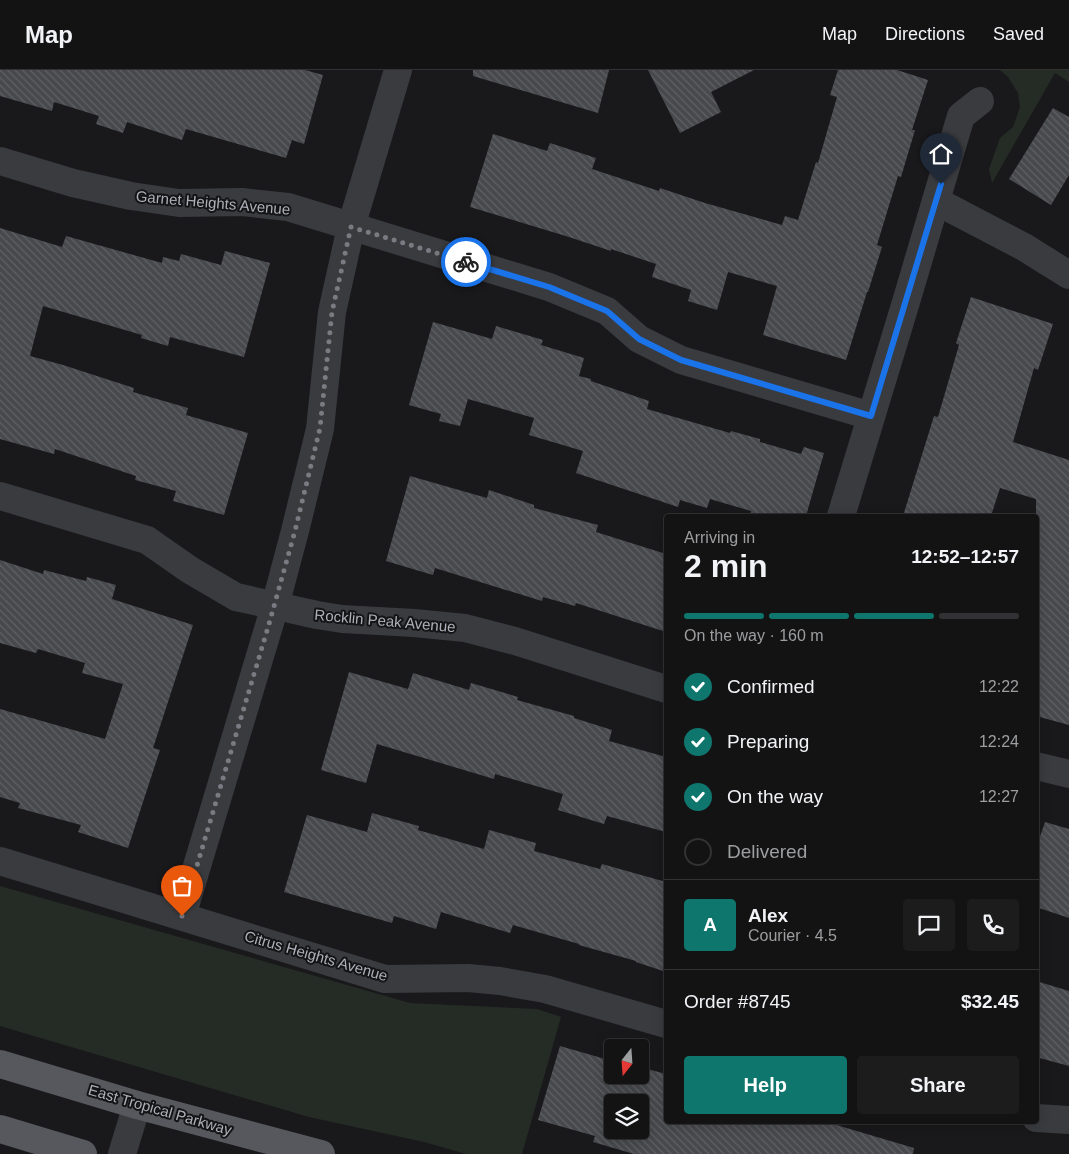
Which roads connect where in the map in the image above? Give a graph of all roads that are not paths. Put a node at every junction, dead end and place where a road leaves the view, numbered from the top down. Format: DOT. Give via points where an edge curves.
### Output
graph roads {
  1 [pos="398,70"];
  2 [pos="980,101"];
  3 [pos="0,161"];
  4 [pos="936,201"];
  5 [pos="351,227"];
  6 [pos="1069,275"];
  7 [pos="871,416"];
  8 [pos="0,496"];
  9 [pos="841,514"];
  10 [pos="275,606"];
  11 [pos="664,687"];
  12 [pos="1039,767"];
  13 [pos="1069,774"];
  14 [pos="0,861"];
  15 [pos="182,916"];
  16 [pos="664,1023"];
  17 [pos="0,1064"];
  18 [pos="137,1104"];
  19 [pos="1039,1118"];
  20 [pos="1069,1120"];
  21 [pos="0,1129"];
  22 [pos="83,1154"];
  23 [pos="122,1154"];
  24 [pos="321,1154"];
  1 -- 5 [label="street"];
  2 -- 4 [label="street" via="961,116"];
  3 -- 5 [label="street, Garnet Heights Avenue" via="72,183 131,196 179,203 242,202 288,208"];
  4 -- 6 [label="street" via="1024,247"];
  4 -- 7 [label="street"];
  5 -- 7 [label="street, Garnet Heights Avenue" via="549,287 607,311 639,339 681,360"];
  5 -- 10 [label="street" via="332,312 320,428"];
  7 -- 9 [label="street"];
  8 -- 10 [label="street, Rocklin Peak Avenue" via="148,540 236,597"];
  10 -- 11 [label="street, Rocklin Peak Avenue" via="342,618 465,628"];
  10 -- 15 [label="street"];
  12 -- 13 [label="street"];
  14 -- 15 [label="street, Citrus Heights Avenue"];
  15 -- 16 [label="street, Citrus Heights Avenue" via="385,979 500,981 545,989"];
  17 -- 18 [label="main road, East Tropical Parkway"];
  18 -- 23 [label="street"];
  18 -- 24 [label="main road, East Tropical Parkway"];
  19 -- 20 [label="street"];
  21 -- 22 [label="main road"];
}
